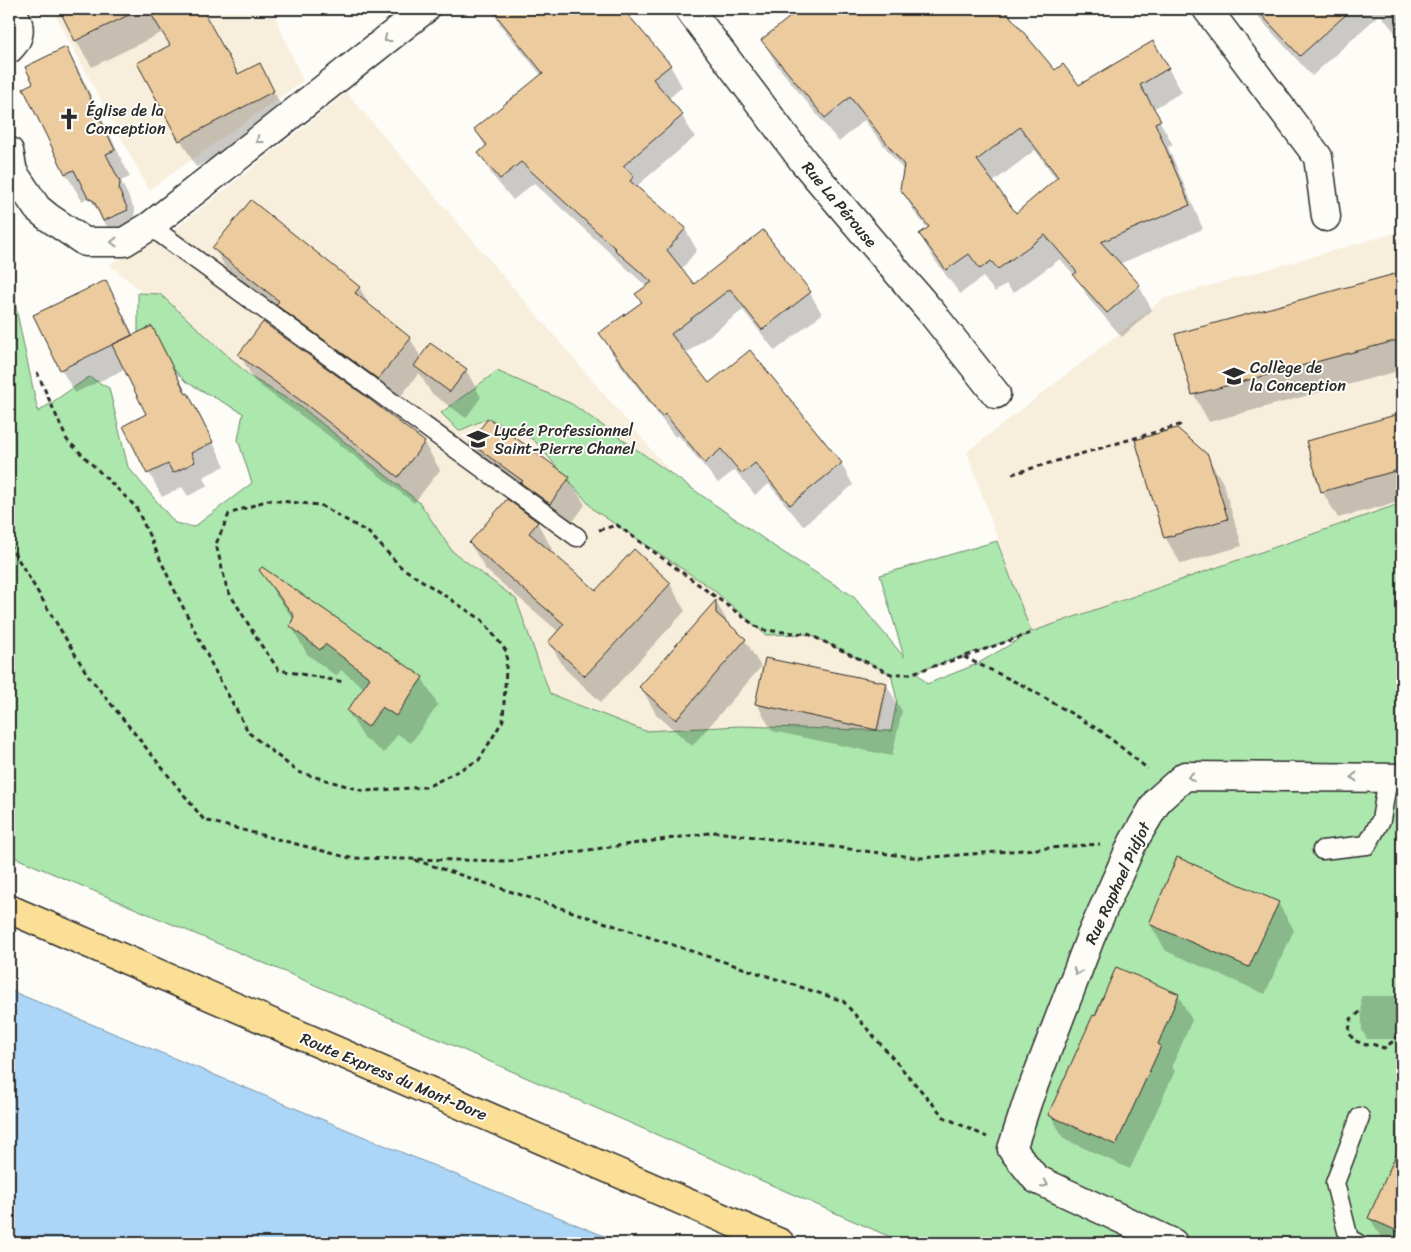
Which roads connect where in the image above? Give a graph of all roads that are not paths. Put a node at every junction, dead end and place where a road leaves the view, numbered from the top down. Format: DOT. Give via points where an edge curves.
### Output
graph roads {
  1 [pos="425,9"];
  2 [pos="689,9"];
  3 [pos="1206,9"];
  4 [pos="9,10"];
  5 [pos="9,49"];
  6 [pos="9,151"];
  7 [pos="1326,217"];
  8 [pos="150,226"];
  9 [pos="996,394"];
  10 [pos="577,537"];
  11 [pos="1395,778"];
  12 [pos="1322,850"];
  13 [pos="9,909"];
  14 [pos="1360,1117"];
  15 [pos="780,1243"];
  16 [pos="1173,1243"];
  17 [pos="1357,1243"];
  1 -- 8 [label="street, one-way"];
  2 -- 9 [label="street, Rue La Pérouse" via="804,162"];
  3 -- 7 [label="street" via="1318,157"];
  4 -- 5 [label="street" via="19,29 15,43"];
  8 -- 6 [label="street, one-way" via="124,242 85,242 37,208 13,172"];
  8 -- 10 [label="lane"];
  11 -- 12 [label="lane" via="1381,820 1367,846"];
  11 -- 16 [label="street, Rue Raphael Pidjot, one-way" via="1185,776 1158,800 1132,842 1091,936 1012,1149 1036,1179"];
  13 -- 15 [label="main road, Route Express du Mont-Dore"];
  14 -- 17 [label="lane" via="1335,1183 1349,1239"];
}
